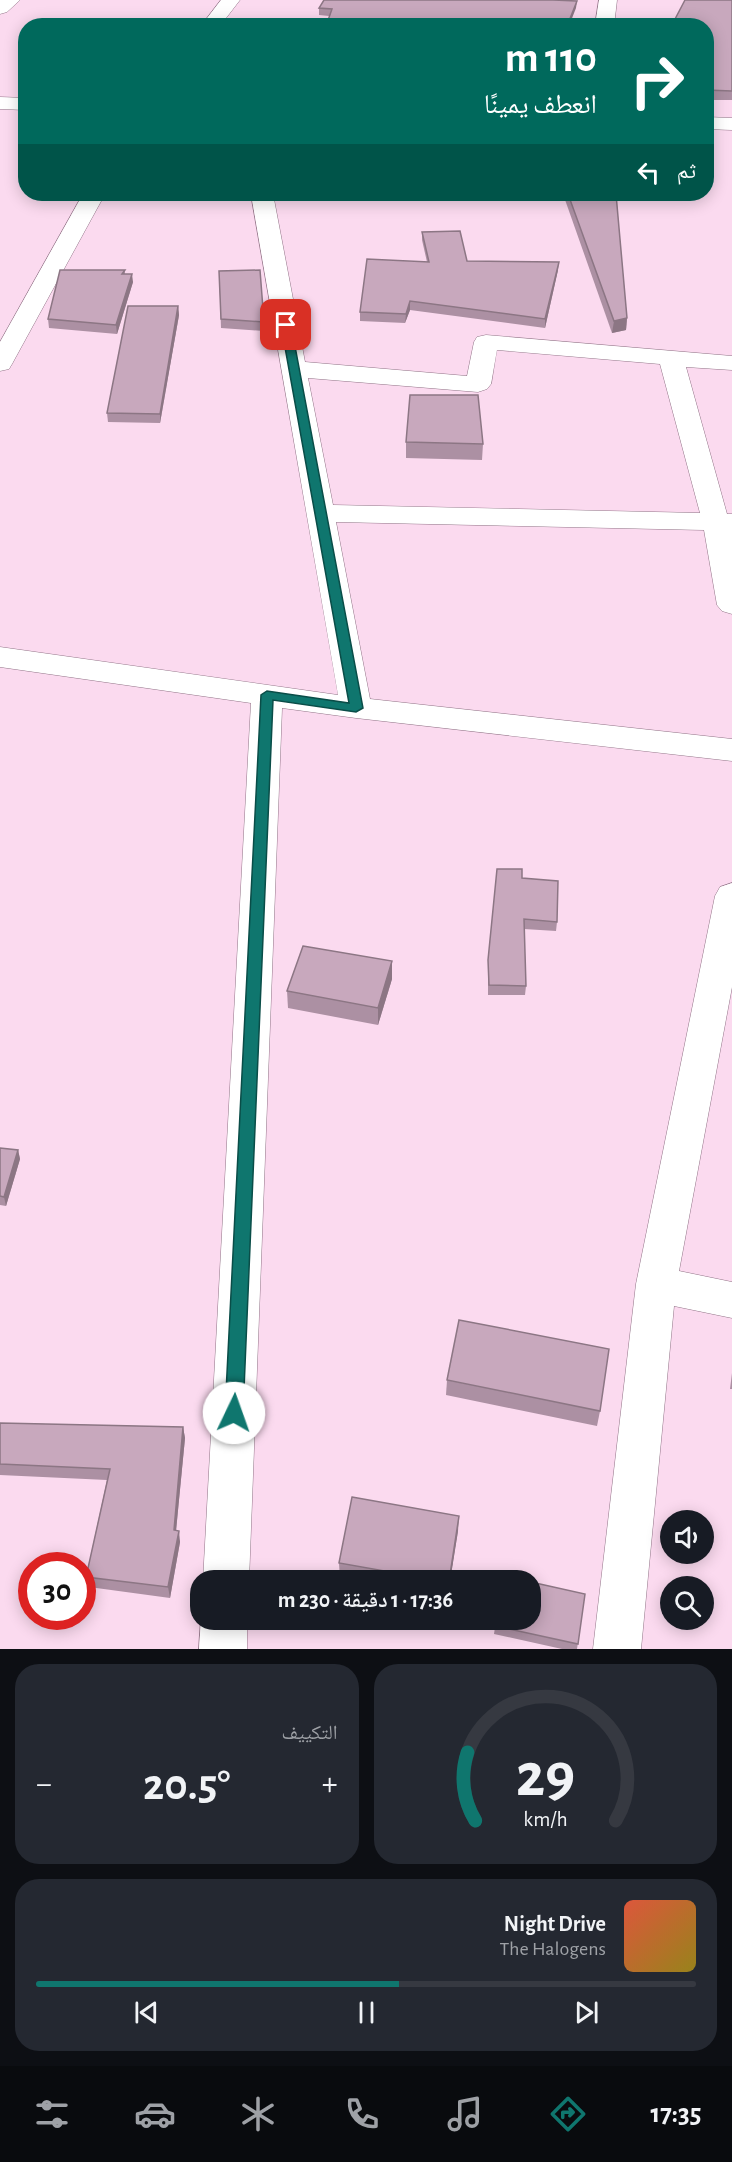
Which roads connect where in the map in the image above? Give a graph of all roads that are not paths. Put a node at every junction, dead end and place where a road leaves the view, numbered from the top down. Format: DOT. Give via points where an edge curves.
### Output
graph roads {
  1 [pos="11,0"];
  2 [pos="231,0"];
  3 [pos="608,0"];
  4 [pos="0,8"];
  5 [pos="216,18"];
  6 [pos="605,18"];
  7 [pos="0,103"];
  8 [pos="18,104"];
  9 [pos="714,123"];
  10 [pos="732,124"];
  11 [pos="90,201"];
  12 [pos="263,201"];
  13 [pos="671,358"];
  14 [pos="732,363"];
  15 [pos="0,364"];
  16 [pos="294,369"];
  17 [pos="320,513"];
  18 [pos="724,522"];
  19 [pos="732,605"];
  20 [pos="0,657"];
  21 [pos="267,695"];
  22 [pos="356,708"];
  23 [pos="732,750"];
  24 [pos="732,896"];
  25 [pos="656,1284"];
  26 [pos="732,1300"];
  27 [pos="227,1570"];
  28 [pos="224,1630"];
  29 [pos="223,1649"];
  30 [pos="617,1649"];
  1 -- 4 [label="street"];
  2 -- 5 [label="street"];
  3 -- 6 [label="street"];
  7 -- 8 [label="street"];
  9 -- 10 [label="street"];
  11 -- 15 [label="street"];
  12 -- 16 [label="street"];
  13 -- 14 [label="street"];
  13 -- 16 [label="street" via="486,342 478,384"];
  13 -- 18 [label="street"];
  16 -- 17 [label="street"];
  17 -- 18 [label="street"];
  17 -- 22 [label="street"];
  18 -- 19 [label="street"];
  20 -- 21 [label="street"];
  21 -- 22 [label="street"];
  21 -- 27 [label="street"];
  22 -- 23 [label="street"];
  24 -- 25 [label="street"];
  25 -- 26 [label="street"];
  25 -- 30 [label="street"];
  28 -- 29 [label="street"];
}
